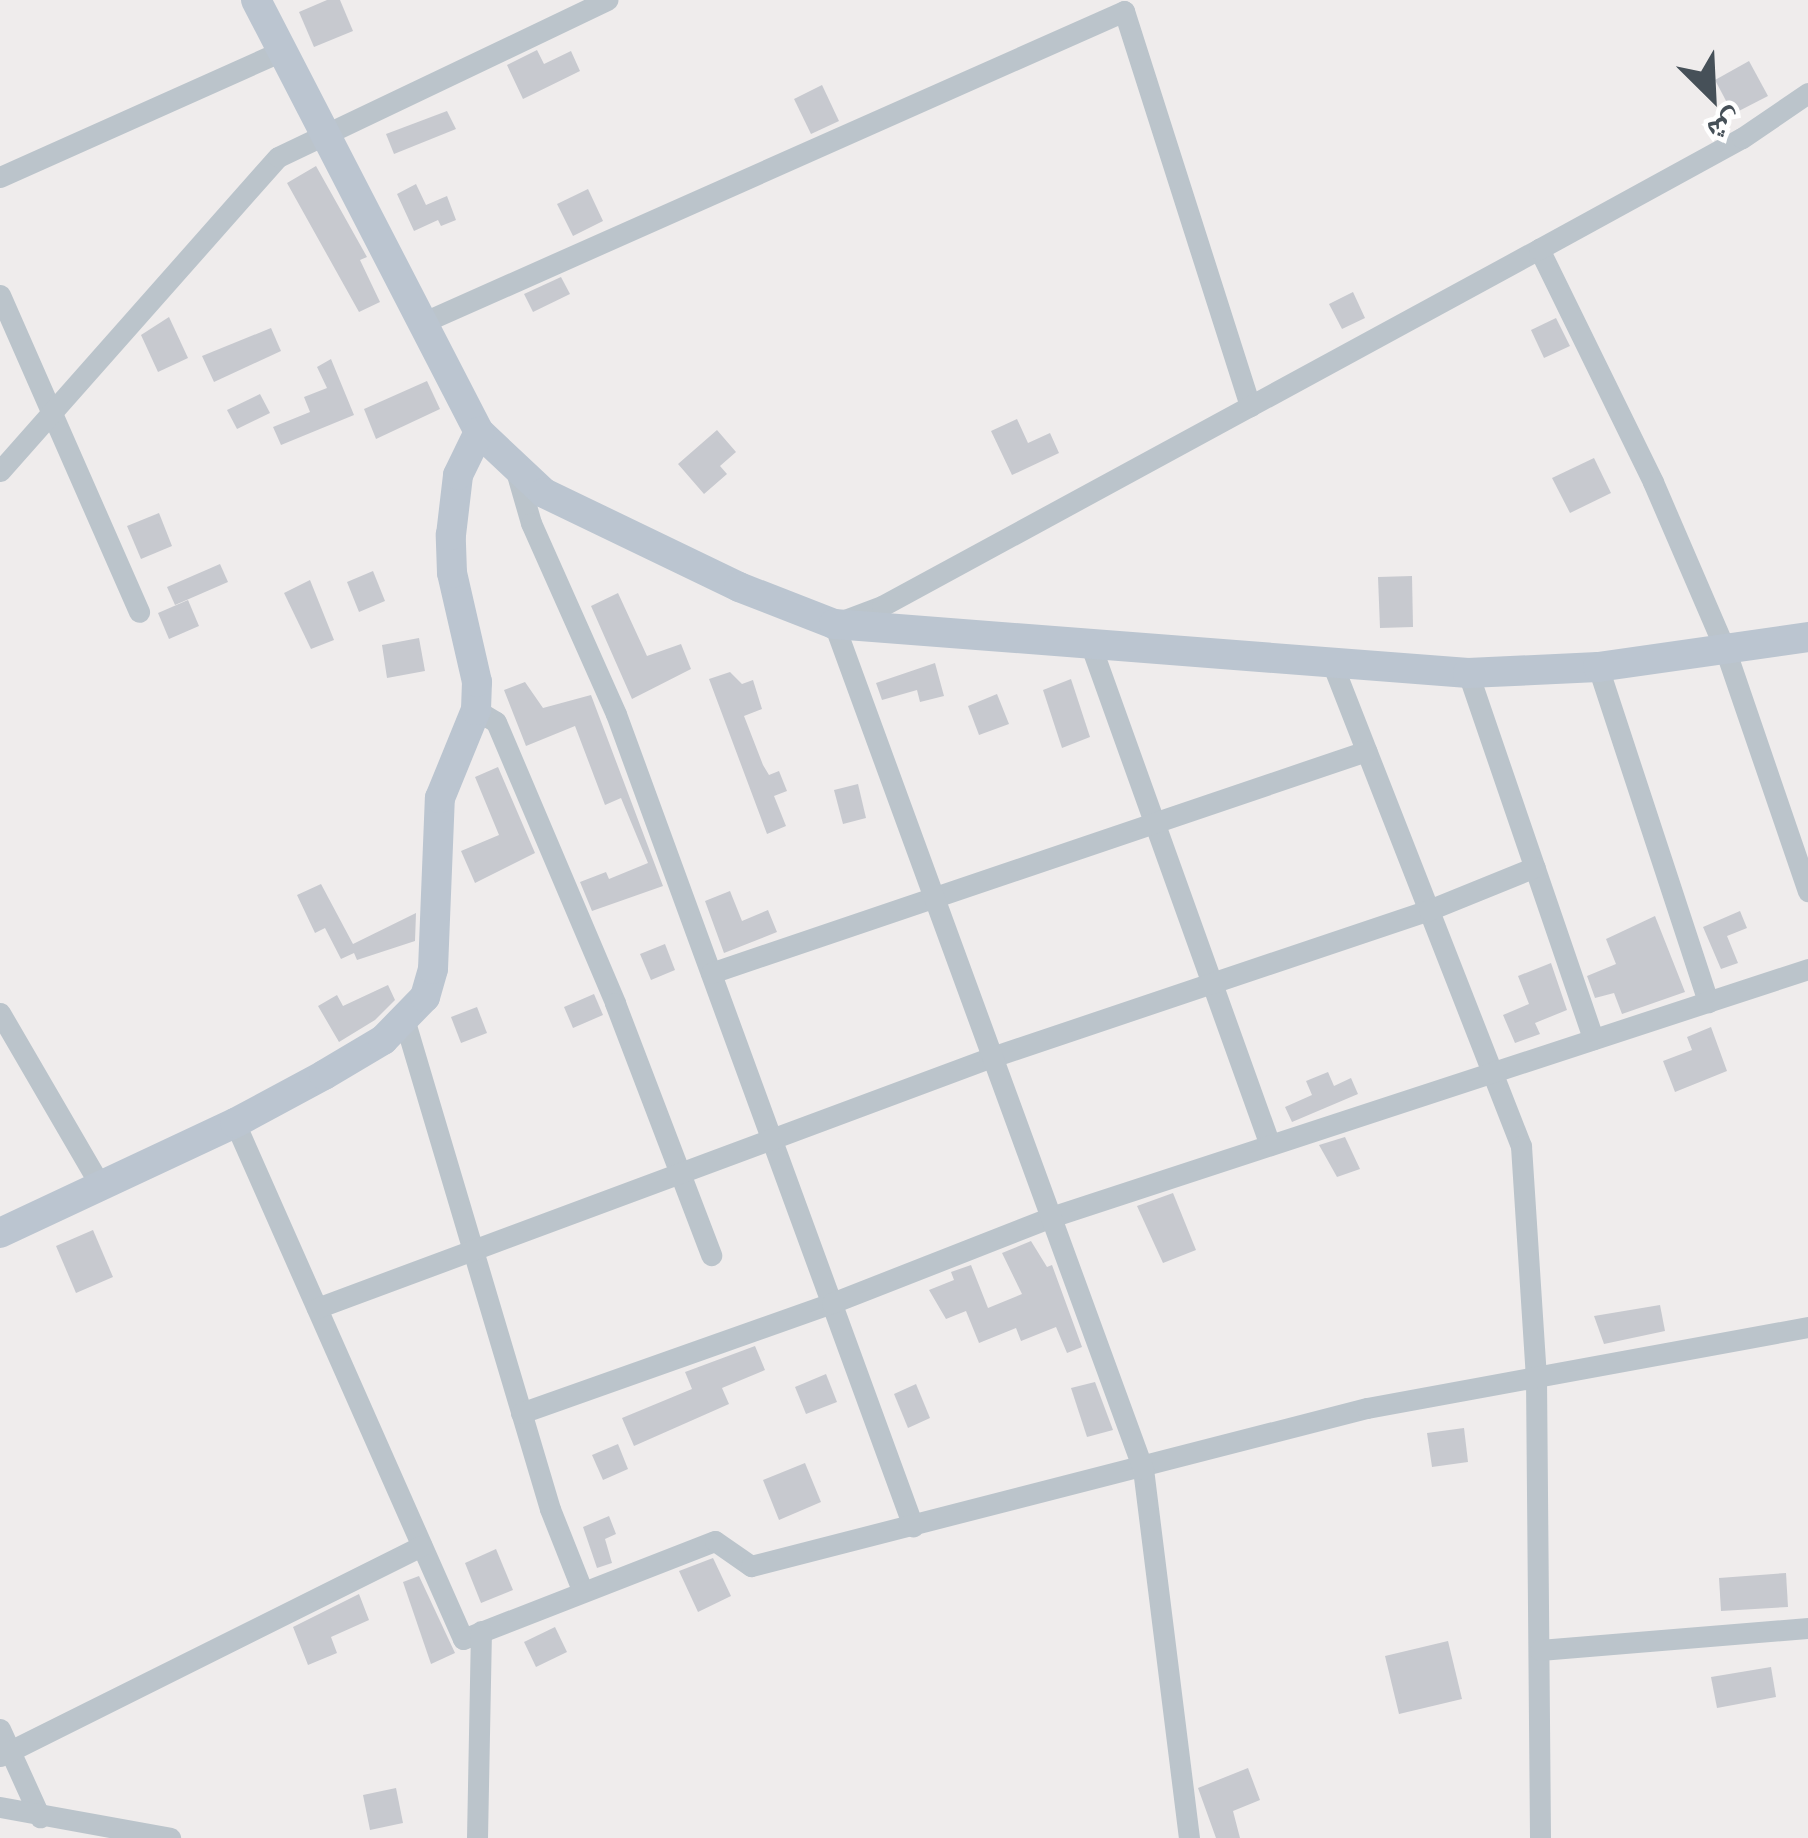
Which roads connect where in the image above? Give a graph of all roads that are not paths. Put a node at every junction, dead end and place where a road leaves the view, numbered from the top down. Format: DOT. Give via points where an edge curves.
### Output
graph roads {
  1 [pos="256,0"];
  2 [pos="607,0"];
  3 [pos="280,52"];
  4 [pos="1808,93"];
  5 [pos="322,133"];
  6 [pos="0,177"];
  7 [pos="1539,249"];
  8 [pos="0,295"];
  9 [pos="424,322"];
  10 [pos="1250,406"];
  11 [pos="51,411"];
  12 [pos="479,432"];
  13 [pos="0,471"];
  14 [pos="516,471"];
  15 [pos="139,612"];
  16 [pos="834,624"];
  17 [pos="1808,637"];
  18 [pos="1091,646"];
  19 [pos="1725,649"];
  20 [pos="1332,663"];
  21 [pos="1598,667"];
  22 [pos="1468,673"];
  23 [pos="476,710"];
  24 [pos="1366,751"];
  25 [pos="1154,823"];
  26 [pos="1797,823"];
  27 [pos="1535,867"];
  28 [pos="1808,890"];
  29 [pos="933,896"];
  30 [pos="1429,910"];
  31 [pos="1808,969"];
  32 [pos="711,973"];
  33 [pos="1212,985"];
  34 [pos="1708,1002"];
  35 [pos="0,1013"];
  36 [pos="404,1022"];
  37 [pos="1593,1039"];
  38 [pos="992,1057"];
  39 [pos="1492,1072"];
  40 [pos="235,1123"];
  41 [pos="771,1139"];
  42 [pos="1270,1145"];
  43 [pos="679,1171"];
  44 [pos="102,1188"];
  45 [pos="1051,1217"];
  46 [pos="0,1233"];
  47 [pos="472,1248"];
  48 [pos="711,1255"];
  49 [pos="832,1303"];
  50 [pos="317,1309"];
  51 [pos="1808,1328"];
  52 [pos="1535,1378"];
  53 [pos="521,1413"];
  54 [pos="1143,1469"];
  55 [pos="913,1526"];
  56 [pos="422,1546"];
  57 [pos="582,1590"];
  58 [pos="1808,1628"];
  59 [pos="481,1631"];
  60 [pos="1540,1650"];
  61 [pos="0,1729"];
  62 [pos="6,1754"];
  63 [pos="0,1807"];
  64 [pos="40,1817"];
  65 [pos="99,1832"];
  66 [pos="170,1838"];
  67 [pos="477,1838"];
  68 [pos="1189,1838"];
  69 [pos="1540,1838"];
  1 -- 3 [label="street"];
  2 -- 5 [label="street"];
  3 -- 5 [label="street"];
  3 -- 6 [label="street"];
  4 -- 7 [label="street"];
  5 -- 9 [label="street"];
  5 -- 11 [label="street" via="278,157"];
  7 -- 10 [label="street"];
  7 -- 19 [label="street"];
  8 -- 11 [label="street"];
  9 -- 10 [label="street" via="1124,11"];
  9 -- 12 [label="street"];
  10 -- 16 [label="street"];
  11 -- 13 [label="street"];
  11 -- 15 [label="street"];
  12 -- 14 [label="street"];
  12 -- 23 [label="street" via="458,475 451,535"];
  14 -- 16 [label="street" via="544,493 719,578"];
  14 -- 32 [label="street"];
  16 -- 18 [label="street"];
  16 -- 29 [label="street"];
  17 -- 19 [label="street"];
  18 -- 20 [label="street"];
  18 -- 25 [label="street"];
  19 -- 21 [label="street"];
  19 -- 26 [label="street"];
  20 -- 22 [label="street"];
  20 -- 24 [label="street"];
  21 -- 22 [label="street"];
  21 -- 34 [label="street"];
  22 -- 27 [label="street"];
  23 -- 36 [label="street" via="440,798 433,969"];
  23 -- 43 [label="street" via="496,722"];
  24 -- 25 [label="street"];
  24 -- 30 [label="street"];
  25 -- 29 [label="street"];
  25 -- 33 [label="street"];
  26 -- 28 [label="street"];
  27 -- 30 [label="street"];
  27 -- 37 [label="street"];
  29 -- 32 [label="street"];
  29 -- 38 [label="street"];
  30 -- 33 [label="street"];
  30 -- 39 [label="street"];
  31 -- 34 [label="street"];
  32 -- 41 [label="street"];
  33 -- 38 [label="street"];
  33 -- 42 [label="street"];
  34 -- 37 [label="street"];
  35 -- 44 [label="street"];
  36 -- 40 [label="street"];
  36 -- 47 [label="street"];
  37 -- 39 [label="street"];
  38 -- 41 [label="street"];
  38 -- 45 [label="street"];
  39 -- 42 [label="street"];
  39 -- 52 [label="street" via="1521,1146"];
  40 -- 44 [label="street"];
  40 -- 50 [label="street"];
  41 -- 43 [label="street"];
  41 -- 49 [label="street"];
  42 -- 45 [label="street"];
  43 -- 47 [label="street"];
  43 -- 48 [label="street"];
  44 -- 46 [label="street"];
  45 -- 49 [label="street"];
  45 -- 54 [label="street"];
  47 -- 50 [label="street"];
  47 -- 53 [label="street"];
  49 -- 53 [label="street"];
  49 -- 55 [label="street"];
  50 -- 56 [label="street"];
  51 -- 52 [label="street"];
  52 -- 54 [label="street" via="1367,1408"];
  52 -- 60 [label="street"];
  53 -- 57 [label="street"];
  54 -- 55 [label="street"];
  54 -- 68 [label="street"];
  55 -- 57 [label="street" via="751,1566 716,1541"];
  56 -- 59 [label="street" via="463,1639"];
  56 -- 62 [label="street"];
  57 -- 59 [label="street"];
  58 -- 60 [label="street"];
  59 -- 67 [label="street"];
  60 -- 69 [label="street"];
  61 -- 62 [label="street"];
  62 -- 64 [label="street"];
  63 -- 64 [label="street"];
  64 -- 65 [label="street"];
  65 -- 66 [label="street"];
}
